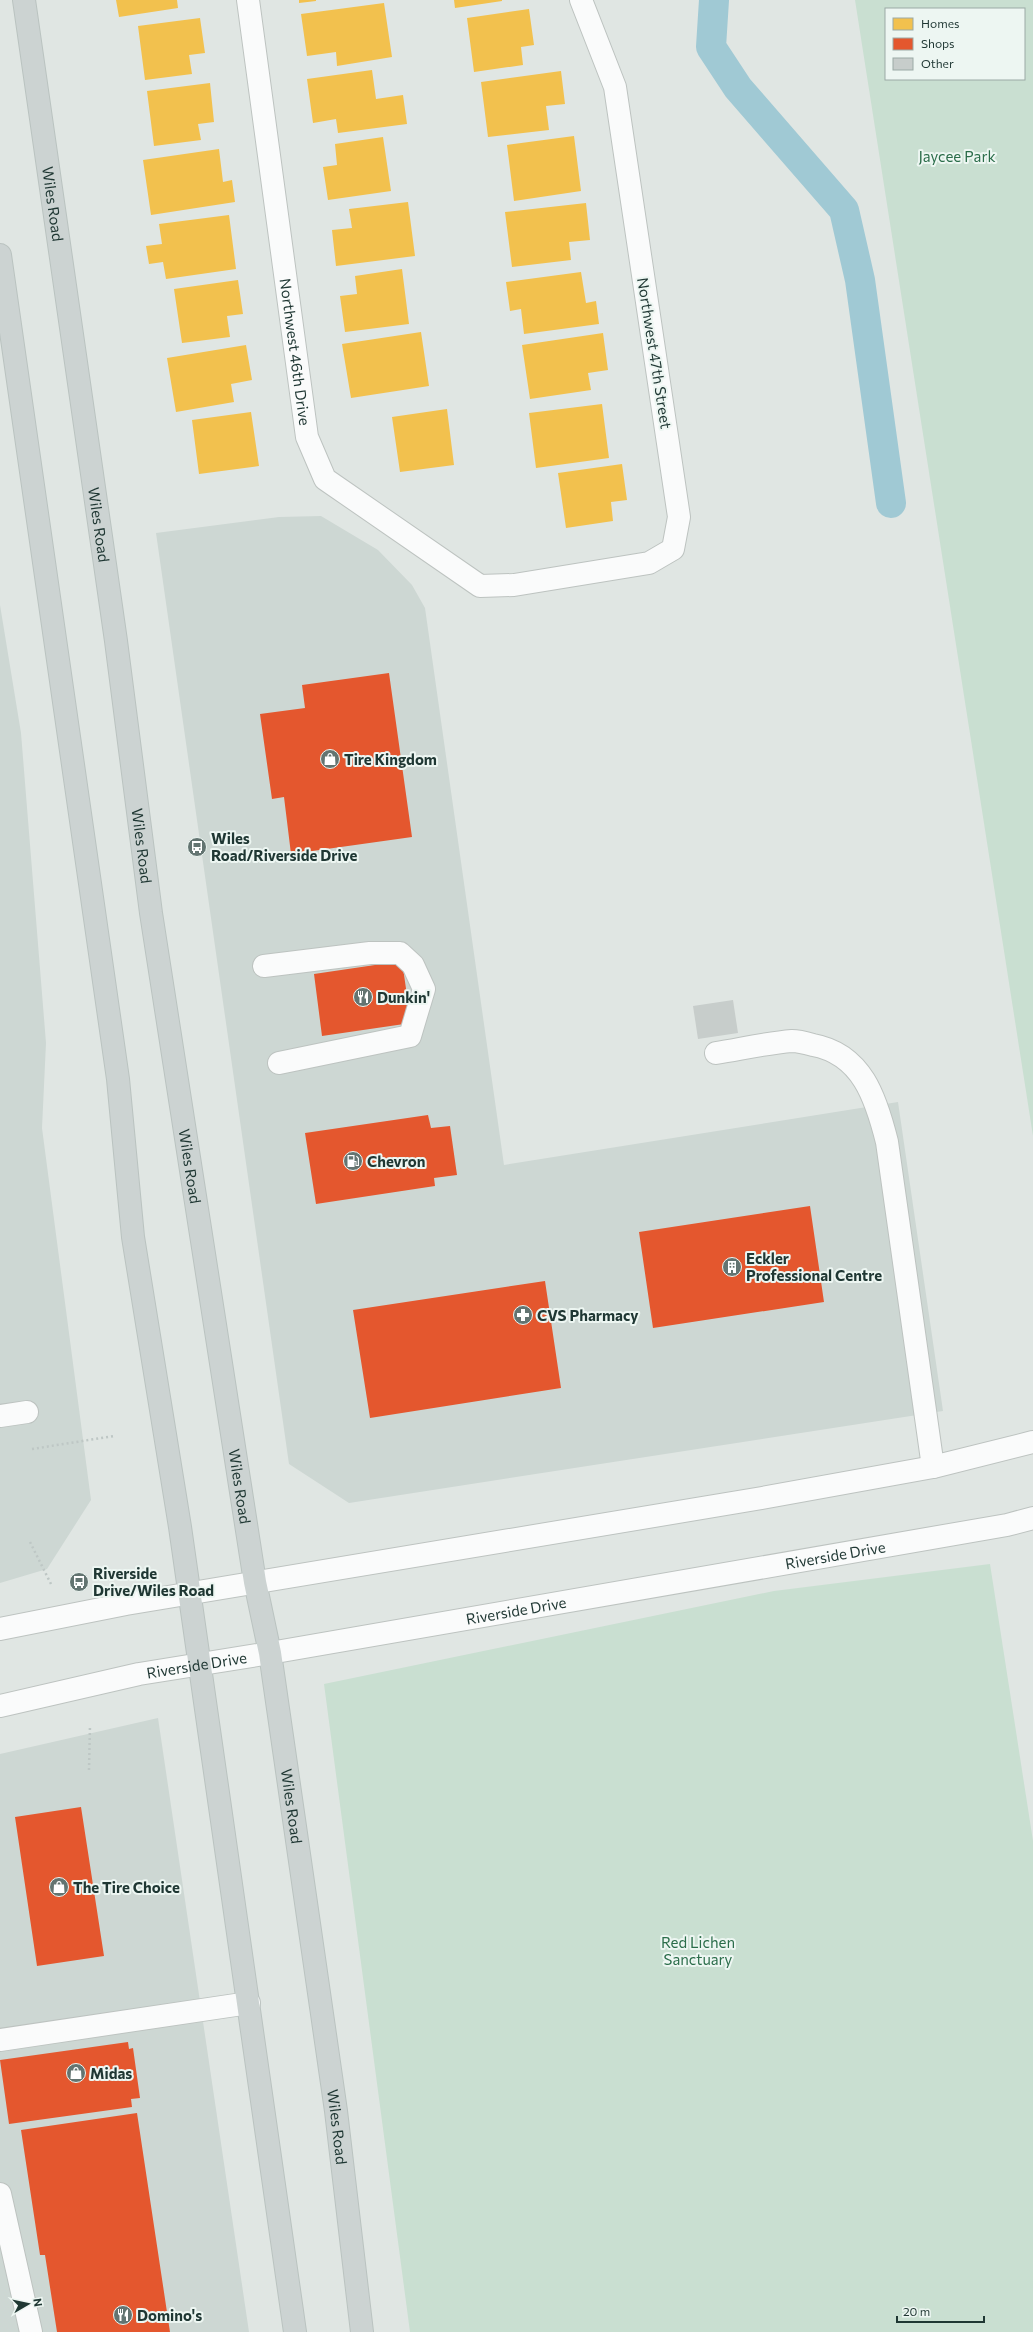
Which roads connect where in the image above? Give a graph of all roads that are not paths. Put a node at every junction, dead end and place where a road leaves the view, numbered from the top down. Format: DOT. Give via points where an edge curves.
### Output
graph roads {
  1 [pos="24,0"];
  2 [pos="248,0"];
  3 [pos="581,0"];
  4 [pos="0,255"];
  5 [pos="514,585"];
  6 [pos="264,966"];
  7 [pos="716,1053"];
  8 [pos="279,1063"];
  9 [pos="27,1412"];
  10 [pos="0,1416"];
  11 [pos="1033,1442"];
  12 [pos="933,1467"];
  13 [pos="1033,1518"];
  14 [pos="255,1582"];
  15 [pos="190,1594"];
  16 [pos="0,1629"];
  17 [pos="270,1654"];
  18 [pos="200,1665"];
  19 [pos="0,1706"];
  20 [pos="248,2004"];
  21 [pos="0,2040"];
  22 [pos="0,2194"];
  23 [pos="31,2332"];
  24 [pos="295,2332"];
  25 [pos="362,2332"];
  1 -- 14 [label="main road, Wiles Road" via="116,641 151,913"];
  2 -- 5 [label="street, Northwest 46th Drive" via="307,437 325,479 480,586"];
  3 -- 5 [label="street, Northwest 47th Street" via="614,87 679,517 672,548 649,563"];
  4 -- 15 [label="main road" via="118,1079 133,1237"];
  6 -- 8 [label="street" via="370,953 400,953 413,965 424,989 410,1036"];
  7 -- 12 [label="street" via="793,1041 828,1048 851,1063 866,1081 880,1115 887,1142"];
  9 -- 10 [label="street"];
  11 -- 12 [label="street"];
  12 -- 14 [label="street"];
  13 -- 17 [label="street, Riverside Drive" via="1007,1525"];
  14 -- 15 [label="street"];
  14 -- 17 [label="main road, Wiles Road"];
  15 -- 16 [label="street"];
  15 -- 18 [label="main road"];
  17 -- 18 [label="street, Riverside Drive"];
  17 -- 25 [label="main road, Wiles Road" via="336,2111"];
  18 -- 19 [label="street, Riverside Drive" via="139,1674"];
  18 -- 20 [label="main road"];
  20 -- 21 [label="street"];
  20 -- 24 [label="main road"];
  22 -- 23 [label="street"];
}
